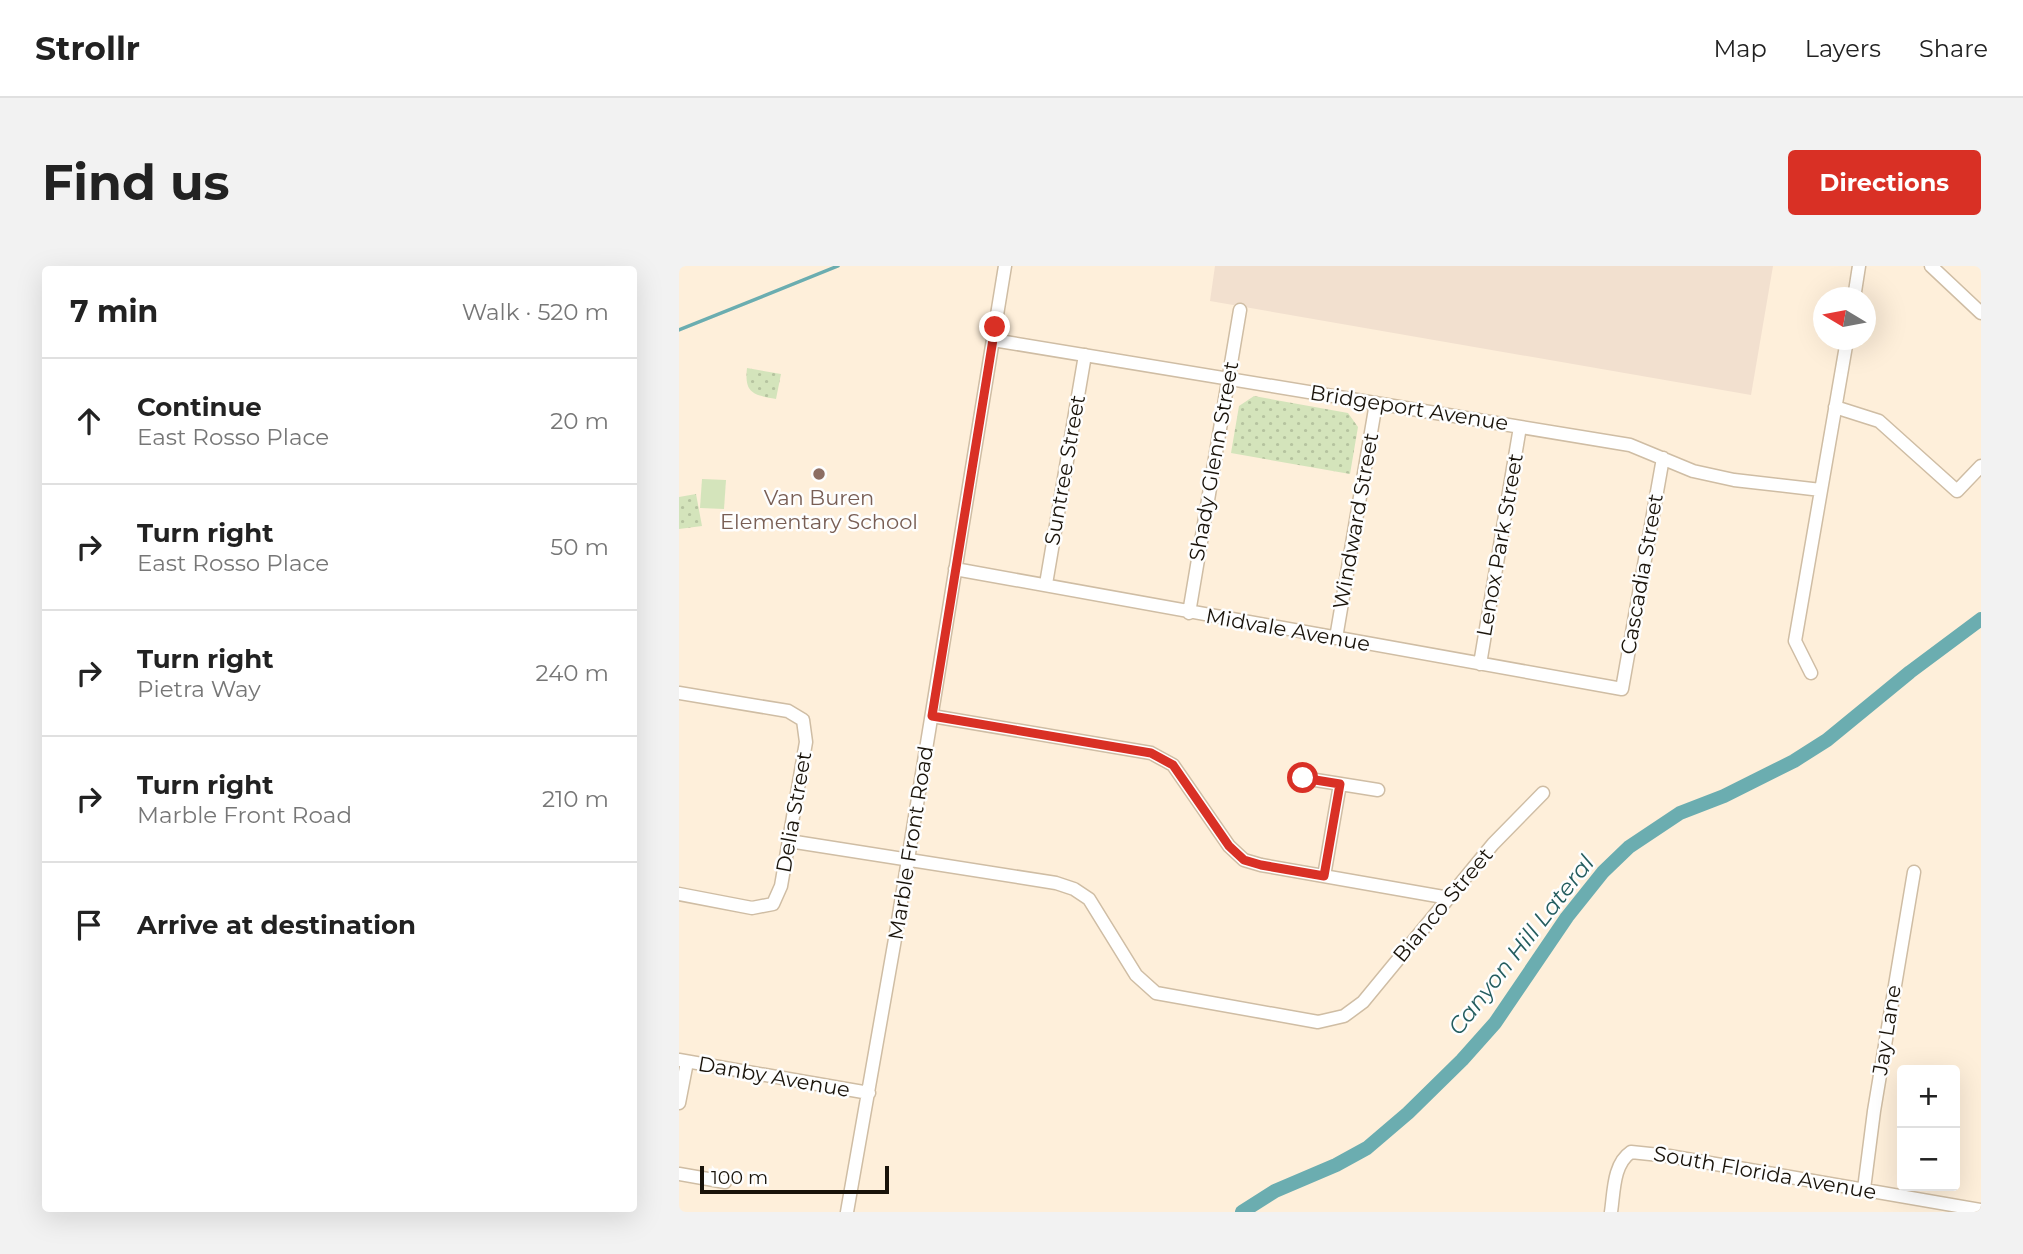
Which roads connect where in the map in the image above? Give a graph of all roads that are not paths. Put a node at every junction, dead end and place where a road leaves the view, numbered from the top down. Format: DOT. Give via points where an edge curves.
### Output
graph roads {
  1 [pos="1005,266"];
  2 [pos="1859,266"];
  3 [pos="1931,266"];
  4 [pos="1856,287"];
  5 [pos="1240,310"];
  6 [pos="1981,313"];
  7 [pos="993,340"];
  8 [pos="1845,350"];
  9 [pos="1085,355"];
  10 [pos="1228,379"];
  11 [pos="1375,403"];
  12 [pos="1835,407"];
  13 [pos="1520,427"];
  14 [pos="1663,458"];
  15 [pos="1981,466"];
  16 [pos="1821,490"];
  17 [pos="955,569"];
  18 [pos="1046,584"];
  19 [pos="1189,612"];
  20 [pos="1336,638"];
  21 [pos="1480,664"];
  22 [pos="1811,673"];
  23 [pos="1622,689"];
  24 [pos="679,692"];
  25 [pos="932,716"];
  26 [pos="1303,778"];
  27 [pos="1340,784"];
  28 [pos="1378,790"];
  29 [pos="1543,793"];
  30 [pos="789,841"];
  31 [pos="908,860"];
  32 [pos="1914,872"];
  33 [pos="1324,876"];
  34 [pos="679,894"];
  35 [pos="1449,898"];
  36 [pos="683,1061"];
  37 [pos="869,1093"];
  38 [pos="679,1103"];
  39 [pos="679,1174"];
  40 [pos="726,1182"];
  41 [pos="1864,1189"];
  42 [pos="1981,1210"];
  43 [pos="847,1212"];
  44 [pos="1611,1212"];
  1 -- 7 [label="street, Marble Front Road"];
  2 -- 4 [label="street"];
  3 -- 6 [label="street"];
  5 -- 10 [label="street, Shady Glenn Street"];
  7 -- 9 [label="street, Bridgeport Avenue"];
  7 -- 17 [label="street, Marble Front Road"];
  8 -- 12 [label="street"];
  9 -- 10 [label="street, Bridgeport Avenue"];
  9 -- 18 [label="street, Suntree Street"];
  10 -- 11 [label="street, Bridgeport Avenue"];
  10 -- 19 [label="street, Shady Glenn Street"];
  11 -- 13 [label="street, Bridgeport Avenue"];
  11 -- 20 [label="street, Windward Street"];
  12 -- 15 [label="street" via="1879,421 1957,491"];
  12 -- 16 [label="street"];
  13 -- 14 [label="street, Bridgeport Avenue" via="1630,445"];
  13 -- 21 [label="street, Lenox Park Street"];
  14 -- 16 [label="street, Bridgeport Avenue" via="1693,471 1734,480"];
  14 -- 23 [label="street, Cascadia Street"];
  16 -- 22 [label="street" via="1795,641"];
  17 -- 18 [label="street, Midvale Avenue"];
  17 -- 25 [label="street, Marble Front Road"];
  18 -- 19 [label="street, Midvale Avenue"];
  19 -- 20 [label="street, Midvale Avenue"];
  20 -- 21 [label="street, Midvale Avenue"];
  21 -- 23 [label="street, Midvale Avenue"];
  24 -- 30 [label="street, Delia Street" via="788,711 803,720 806,742"];
  25 -- 31 [label="street, Marble Front Road"];
  25 -- 33 [label="street" via="1151,753 1173,765 1229,846 1244,860"];
  26 -- 27 [label="street"];
  27 -- 28 [label="street"];
  27 -- 33 [label="street"];
  29 -- 35 [label="street, Bianco Street"];
  30 -- 31 [label="street"];
  30 -- 34 [label="street, Delia Street" via="773,904 752,908"];
  31 -- 35 [label="street, Bianco Street" via="1074,889 1089,899 1136,975 1156,993 1318,1022 1344,1016 1363,1002"];
  31 -- 37 [label="street, Marble Front Road"];
  32 -- 41 [label="street, Jay Lane"];
  33 -- 35 [label="street"];
  36 -- 37 [label="street, Danby Avenue"];
  36 -- 38 [label="street"];
  37 -- 43 [label="street, Marble Front Road"];
  39 -- 40 [label="street"];
  41 -- 42 [label="street, South Florida Avenue"];
  41 -- 44 [label="street, South Florida Avenue" via="1631,1152 1623,1157 1618,1170"];
}
